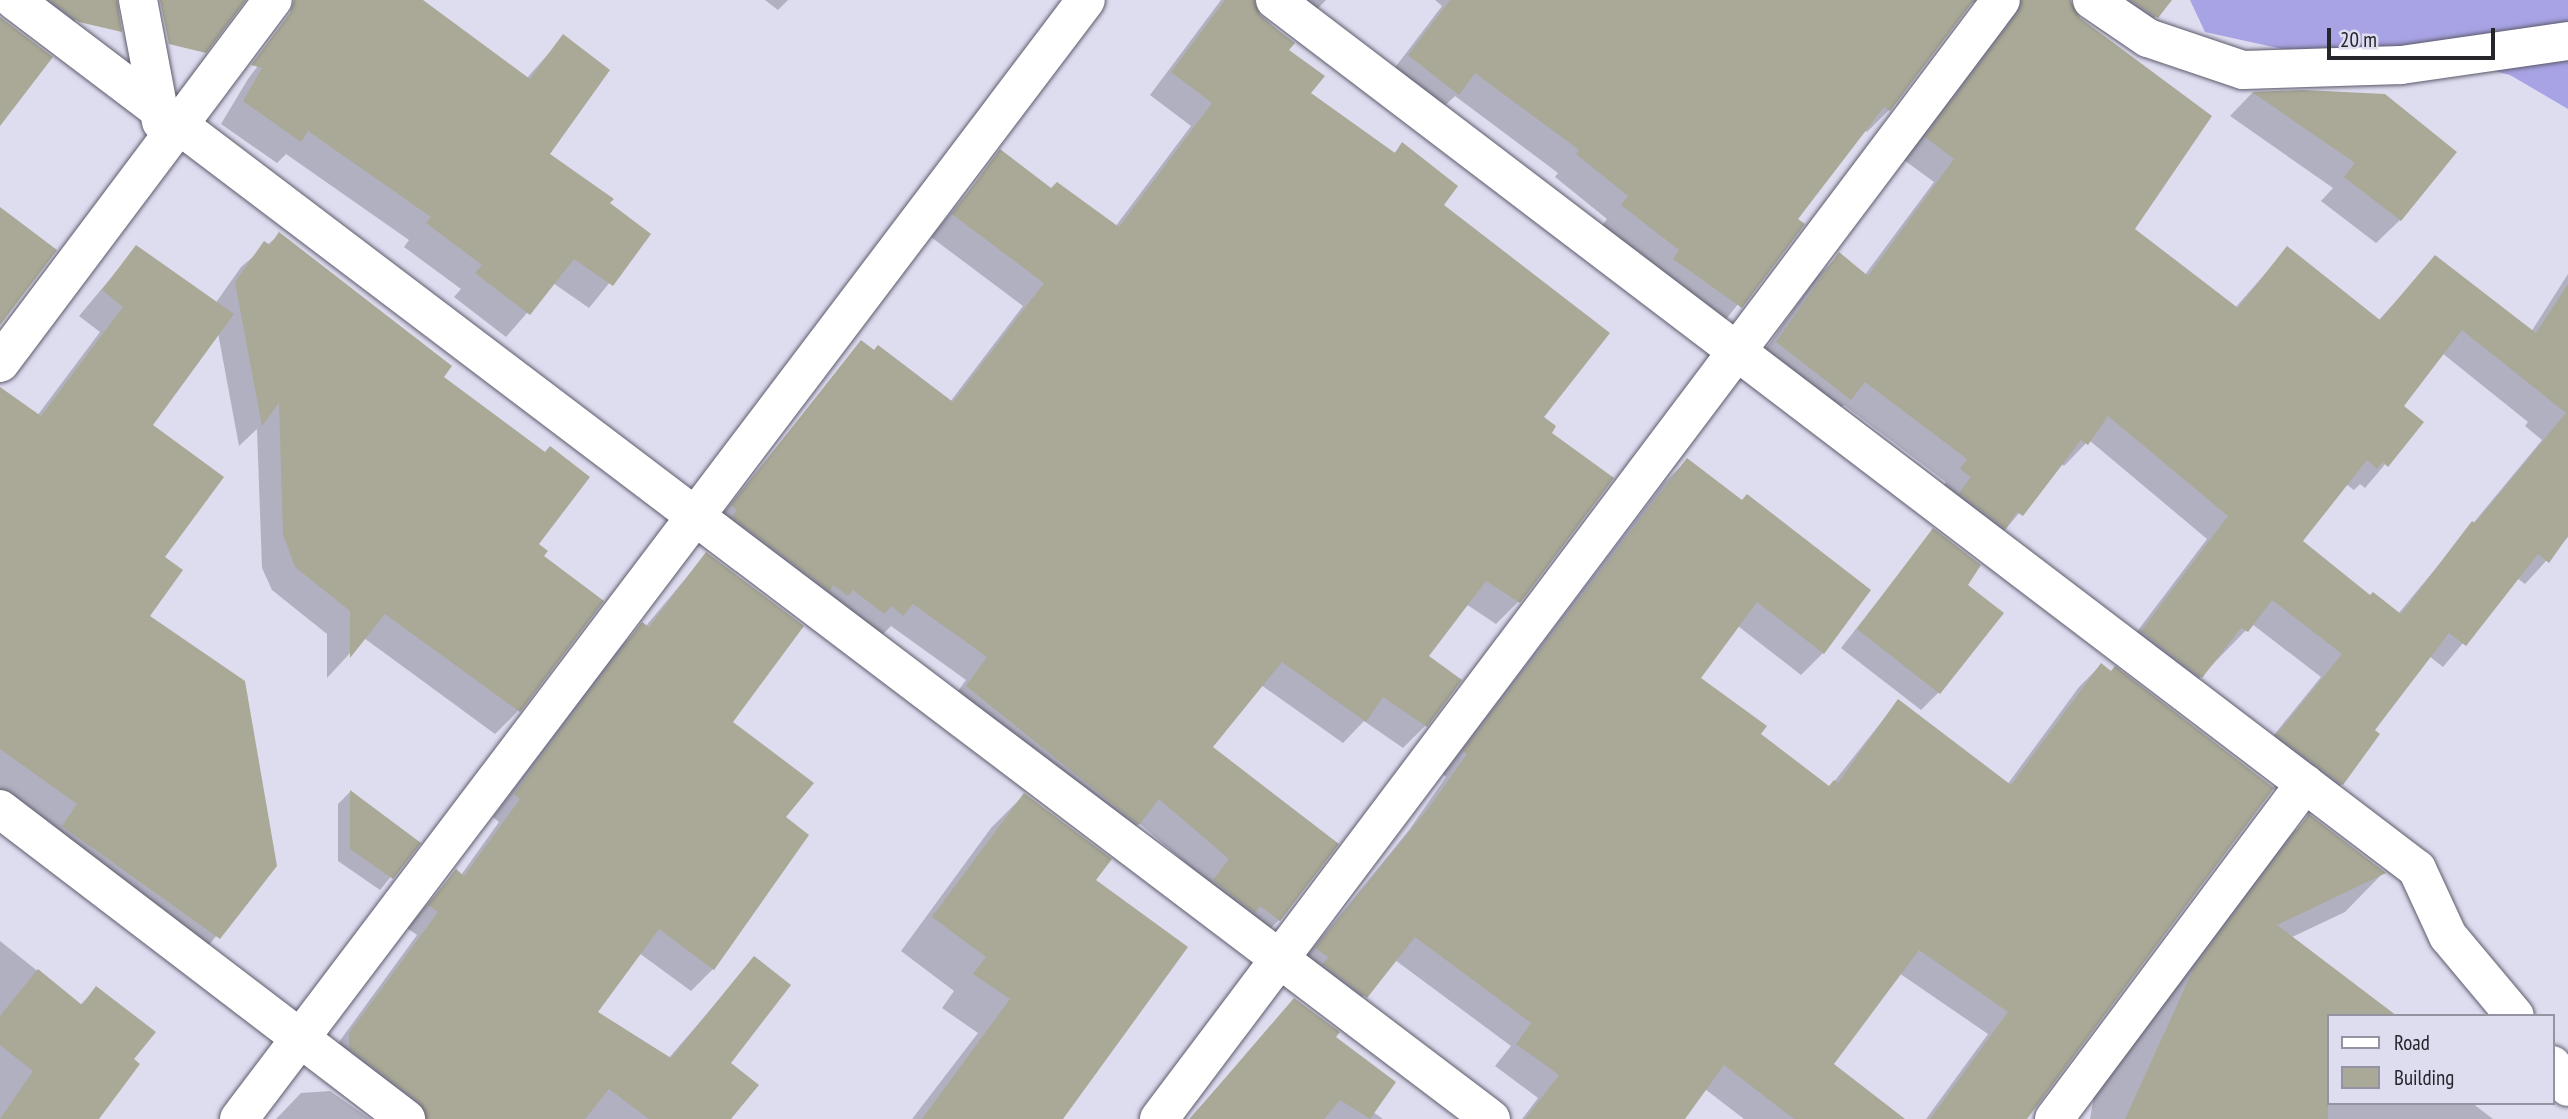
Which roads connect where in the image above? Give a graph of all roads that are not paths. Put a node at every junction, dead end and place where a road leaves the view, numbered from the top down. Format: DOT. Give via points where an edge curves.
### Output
graph roads {
  1 [pos="14,0"];
  2 [pos="138,0"];
  3 [pos="273,0"];
  4 [pos="1086,0"];
  5 [pos="1275,0"];
  6 [pos="2001,0"];
  7 [pos="2092,0"];
  8 [pos="2568,41"];
  9 [pos="168,126"];
  10 [pos="1735,350"];
  11 [pos="0,363"];
  12 [pos="696,515"];
  13 [pos="2305,783"];
  14 [pos="0,809"];
  15 [pos="1279,957"];
  16 [pos="2513,1014"];
  17 [pos="300,1038"];
  18 [pos="2554,1068"];
  19 [pos="2568,1087"];
  20 [pos="239,1119"];
  21 [pos="406,1119"];
  22 [pos="1159,1119"];
  23 [pos="1491,1119"];
  24 [pos="2054,1119"];
  1 -- 9 [label="street"];
  2 -- 9 [label="street"];
  3 -- 9 [label="street"];
  4 -- 12 [label="street"];
  5 -- 10 [label="street"];
  6 -- 10 [label="street"];
  7 -- 8 [label="street" via="2148,37 2243,70 2401,65"];
  9 -- 11 [label="street"];
  9 -- 12 [label="street"];
  10 -- 13 [label="street"];
  10 -- 15 [label="street"];
  12 -- 15 [label="street"];
  12 -- 17 [label="street"];
  13 -- 16 [label="street" via="2417,869 2448,936"];
  13 -- 24 [label="street"];
  14 -- 17 [label="street"];
  15 -- 22 [label="street"];
  15 -- 23 [label="street"];
  17 -- 20 [label="street"];
  17 -- 21 [label="street"];
  18 -- 19 [label="street"];
}
